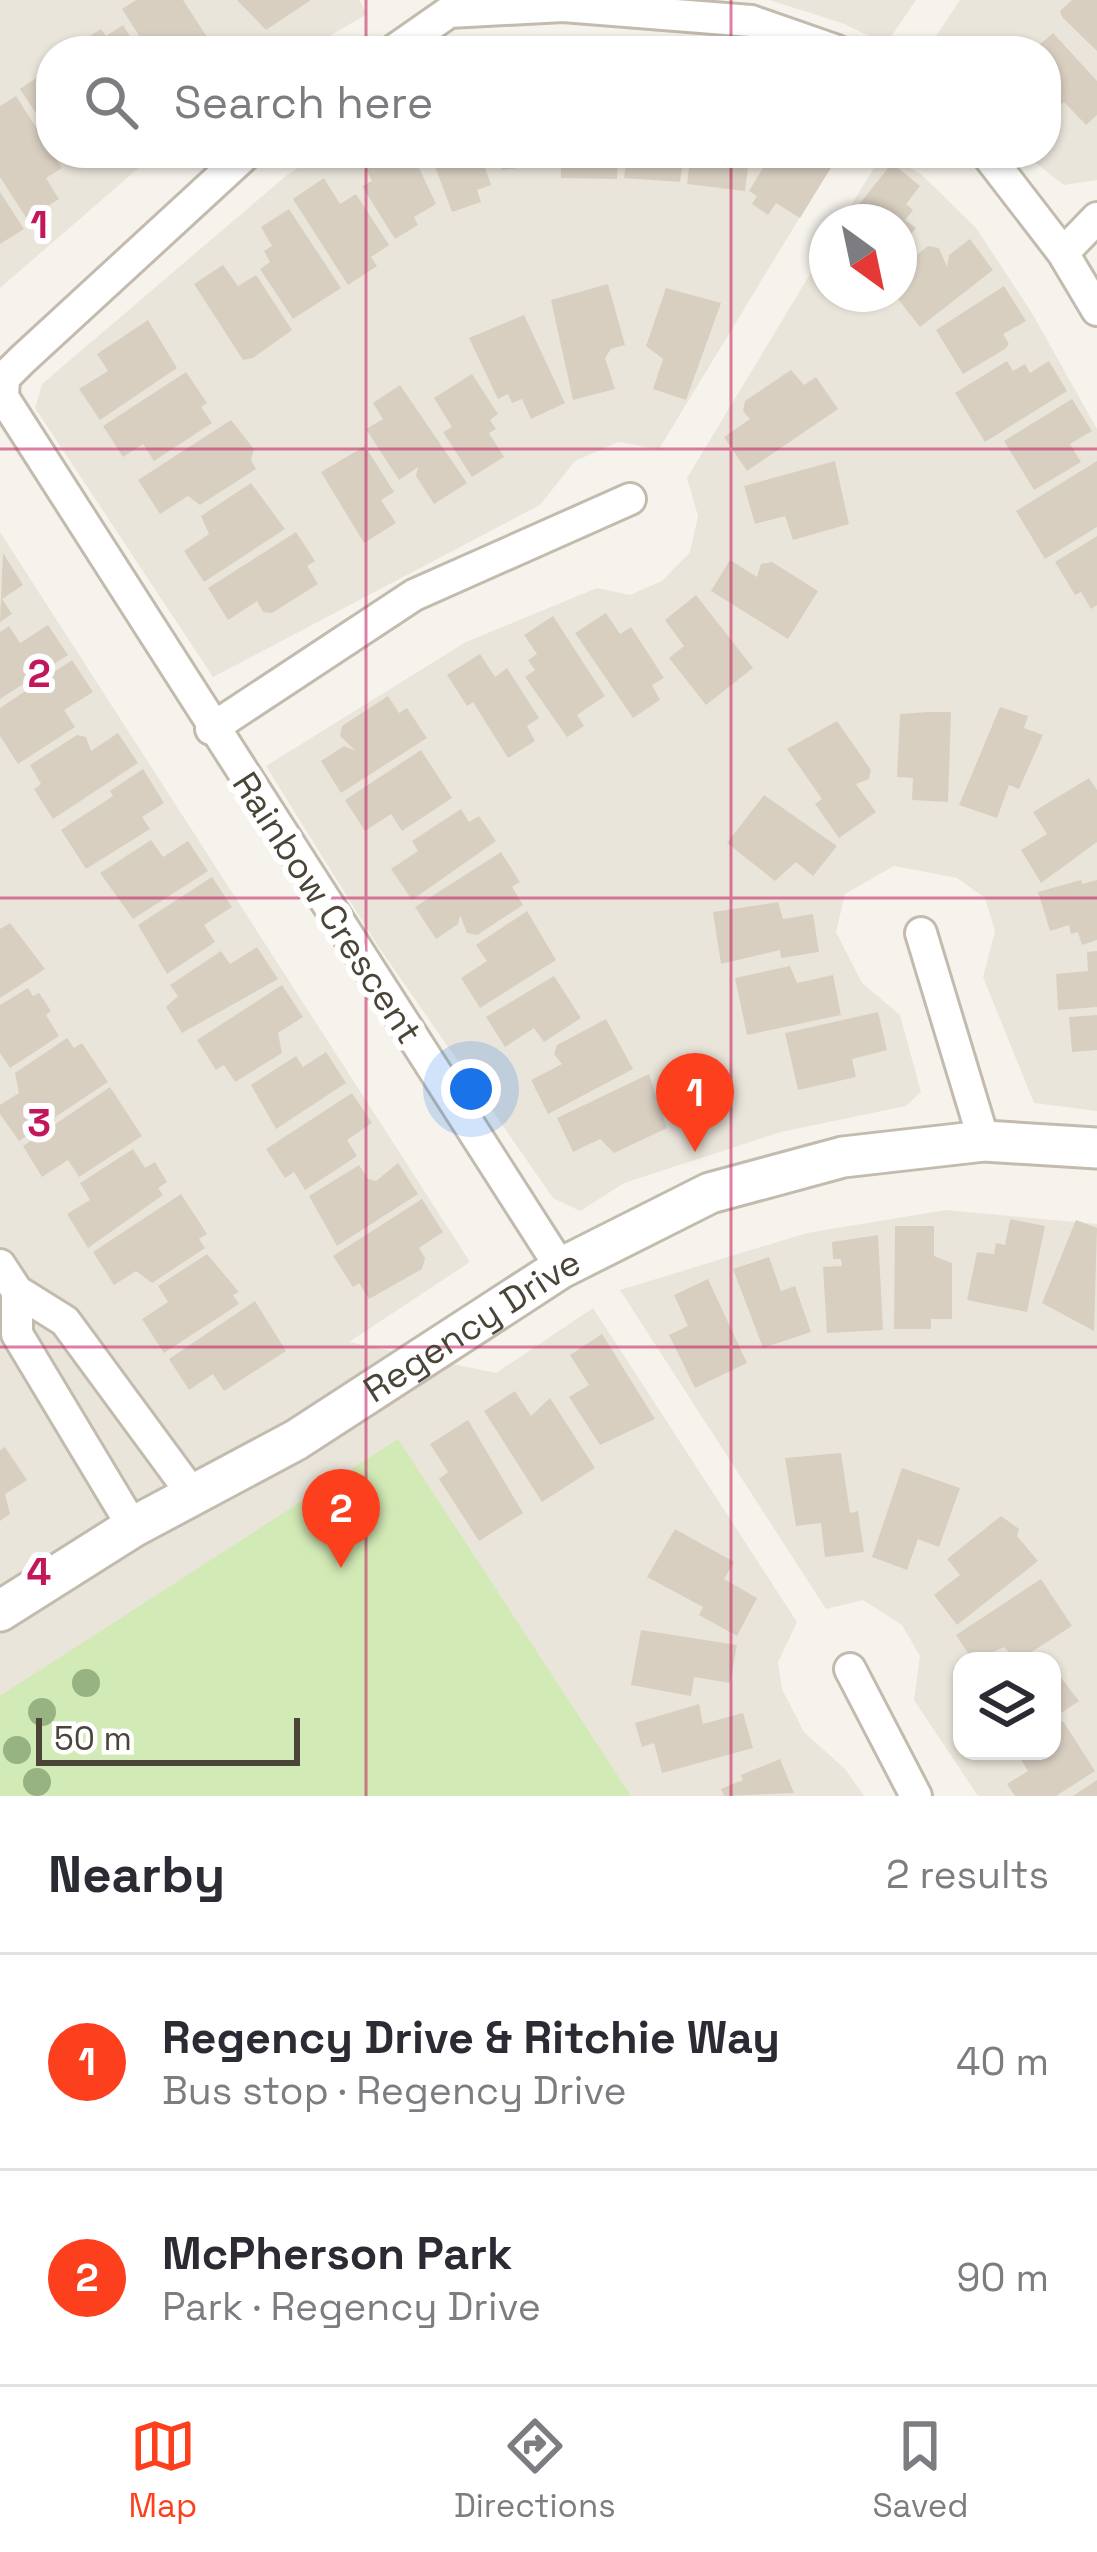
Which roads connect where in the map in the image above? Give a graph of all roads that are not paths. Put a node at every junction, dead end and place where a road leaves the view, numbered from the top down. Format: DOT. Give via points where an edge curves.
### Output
graph roads {
  1 [pos="445,6"];
  2 [pos="410,36"];
  3 [pos="794,36"];
  4 [pos="231,168"];
  5 [pos="998,168"];
  6 [pos="1097,218"];
  7 [pos="1063,253"];
  8 [pos="1097,310"];
  9 [pos="630,499"];
  10 [pos="211,729"];
  11 [pos="921,933"];
  12 [pos="984,1141"];
  13 [pos="1097,1148"];
  14 [pos="561,1268"];
  15 [pos="8,1278"];
  16 [pos="193,1495"];
  17 [pos="134,1527"];
  18 [pos="0,1611"];
  19 [pos="850,1670"];
  20 [pos="916,1796"];
  1 -- 2 [label="street"];
  1 -- 3 [label="street" via="752,21"];
  4 -- 10 [label="street, Rainbow Crescent" via="4,378 11,416"];
  5 -- 7 [label="street"];
  6 -- 7 [label="street"];
  7 -- 8 [label="street"];
  9 -- 10 [label="street" via="414,595"];
  10 -- 14 [label="street, Rainbow Crescent"];
  11 -- 12 [label="street"];
  12 -- 13 [label="street, Regency Drive"];
  12 -- 14 [label="street, Regency Drive" via="843,1157 710,1193"];
  14 -- 16 [label="street, Regency Drive" via="296,1440"];
  15 -- 16 [label="street" via="65,1322"];
  15 -- 17 [label="street" via="17,1334"];
  16 -- 17 [label="street, Regency Drive"];
  17 -- 18 [label="street, Regency Drive"];
  19 -- 20 [label="street"];
}
